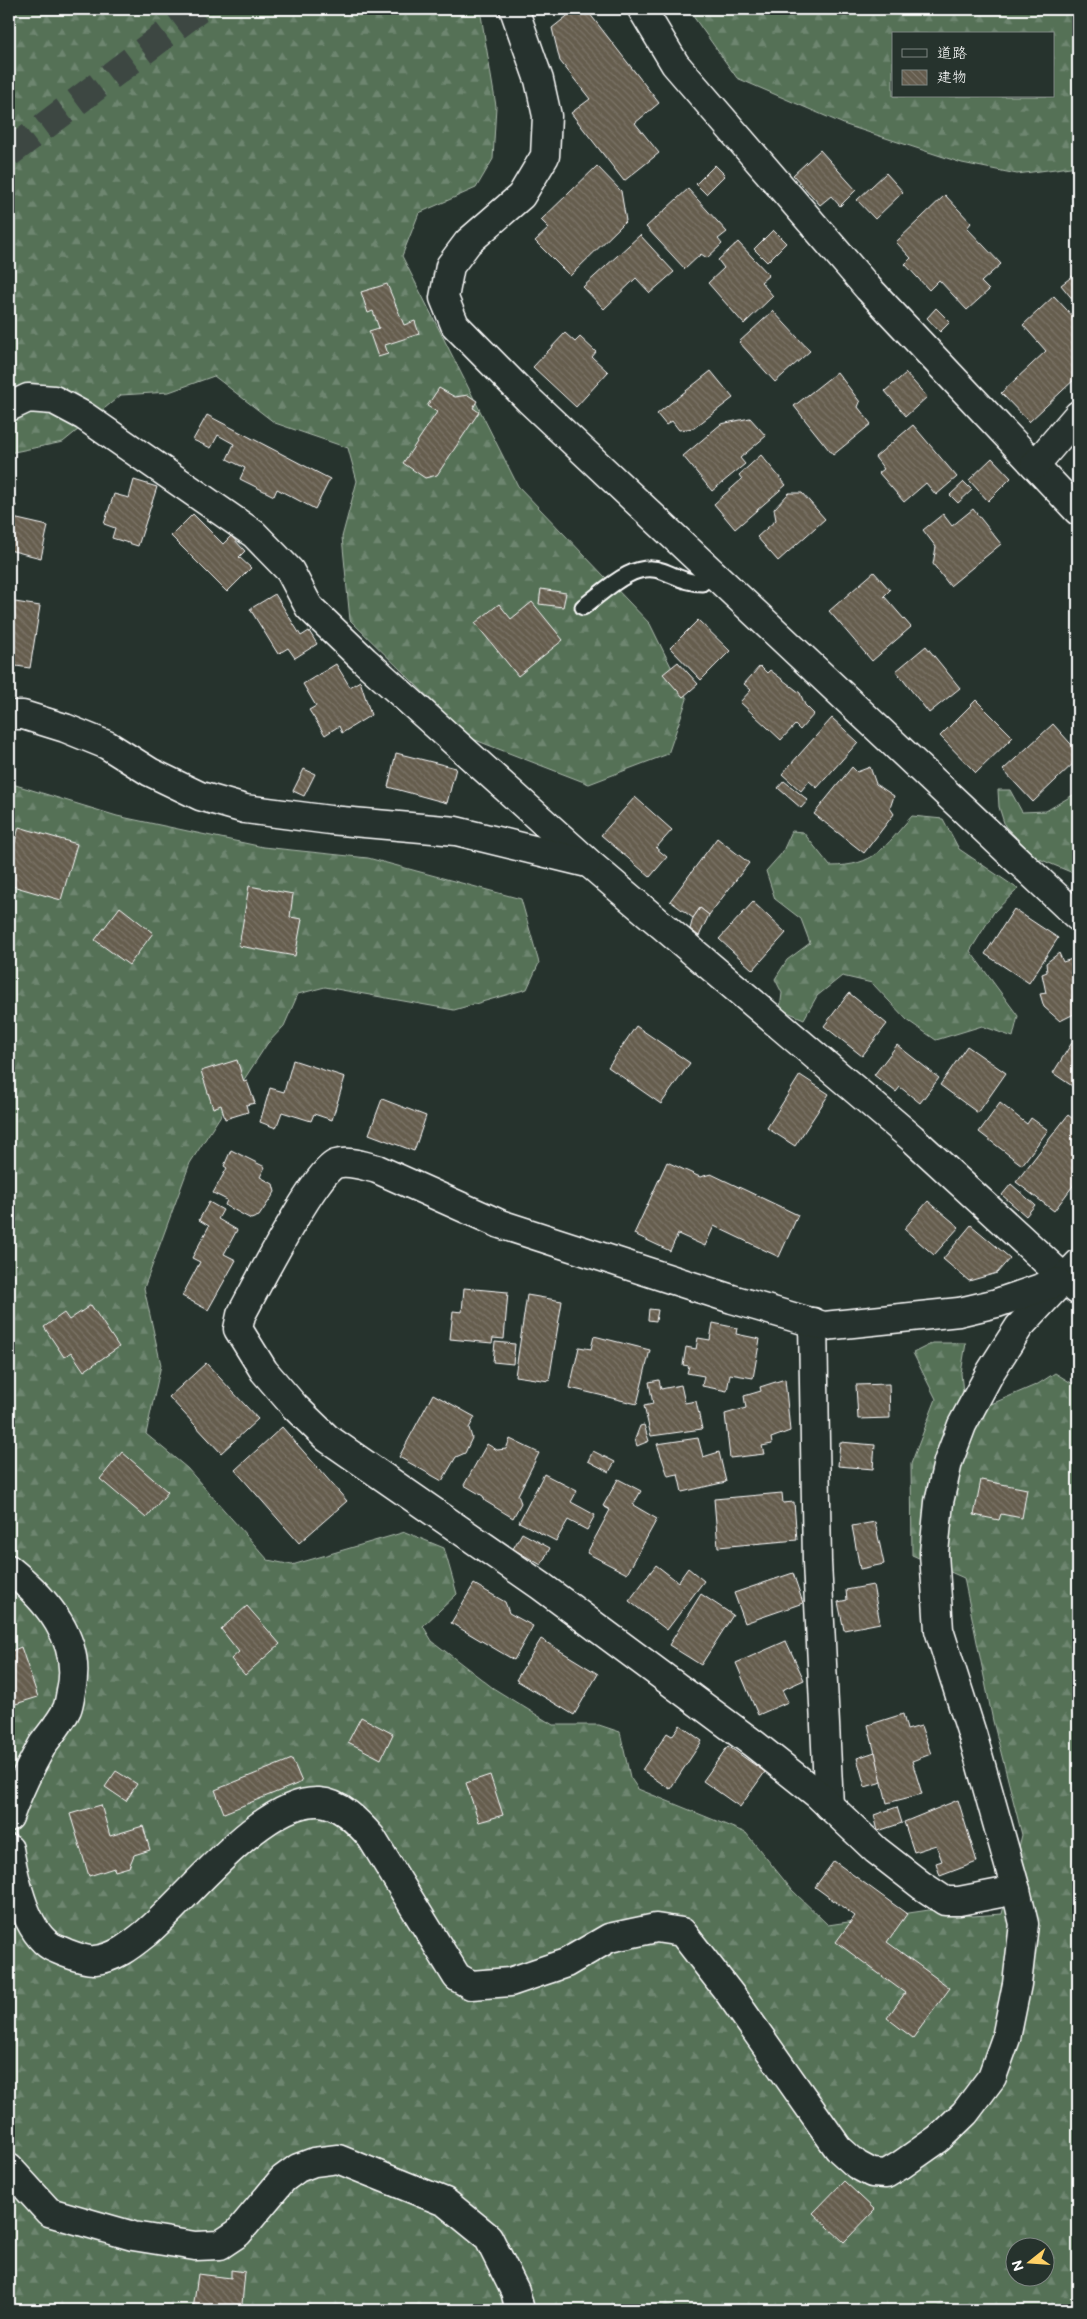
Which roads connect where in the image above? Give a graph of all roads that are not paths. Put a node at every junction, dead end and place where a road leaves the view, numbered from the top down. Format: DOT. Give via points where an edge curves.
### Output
graph roads {
  1 [pos="514,9"];
  2 [pos="642,9"];
  3 [pos="9,407"];
  4 [pos="1078,415"];
  5 [pos="1035,465"];
  6 [pos="1078,511"];
  7 [pos="712,573"];
  8 [pos="583,608"];
  9 [pos="9,714"];
  10 [pos="590,864"];
  11 [pos="1078,917"];
  12 [pos="1074,1278"];
  13 [pos="813,1322"];
  14 [pos="9,1569"];
  15 [pos="830,1806"];
  16 [pos="9,1817"];
  17 [pos="9,1849"];
  18 [pos="1016,1890"];
  19 [pos="9,2168"];
  20 [pos="520,2310"];
  1 -- 7 [label="street" via="539,80 547,116 545,156 521,196 468,242 450,266 444,298 455,325 529,400"];
  2 -- 5 [label="street" via="676,64 868,288"];
  3 -- 10 [label="street" via="28,398 54,400 84,416 254,534 290,571 309,607"];
  4 -- 5 [label="street"];
  5 -- 6 [label="street"];
  7 -- 8 [label="lane" via="702,583 692,583 660,570 630,573"];
  7 -- 11 [label="street"];
  9 -- 10 [label="street" via="65,728 107,745 150,772 200,796 245,808 330,820 456,831"];
  10 -- 12 [label="street"];
  12 -- 13 [label="street" via="959,1312 824,1326"];
  12 -- 18 [label="street" via="1019,1327 962,1426 948,1462 939,1502 934,1553 939,1630"];
  13 -- 15 [label="street" via="817,1562"];
  13 -- 15 [label="street" via="500,1224 377,1169 335,1164 321,1175 240,1315 238,1329 264,1371 327,1438 541,1586 754,1744"];
  14 -- 16 [label="street" via="42,1599 62,1627 72,1651 75,1674 67,1708 43,1745"];
  15 -- 18 [label="street" via="876,1850 945,1901"];
  17 -- 18 [label="street" via="16,1883 34,1927 51,1946 95,1960 124,1951 158,1924 254,1828 286,1808 319,1802 355,1819 371,1837 457,1977 471,1985 510,1982 566,1963 609,1938 656,1928 682,1932 730,1994 838,2148 857,2165 872,2173 886,2174 938,2139 965,2113 992,2077 1006,2038 1017,1984 1024,1924"];
  19 -- 20 [label="street" via="49,2212 133,2236 195,2246 220,2245 238,2233 283,2179 298,2168 338,2159 445,2202 488,2237 515,2291"];
}
